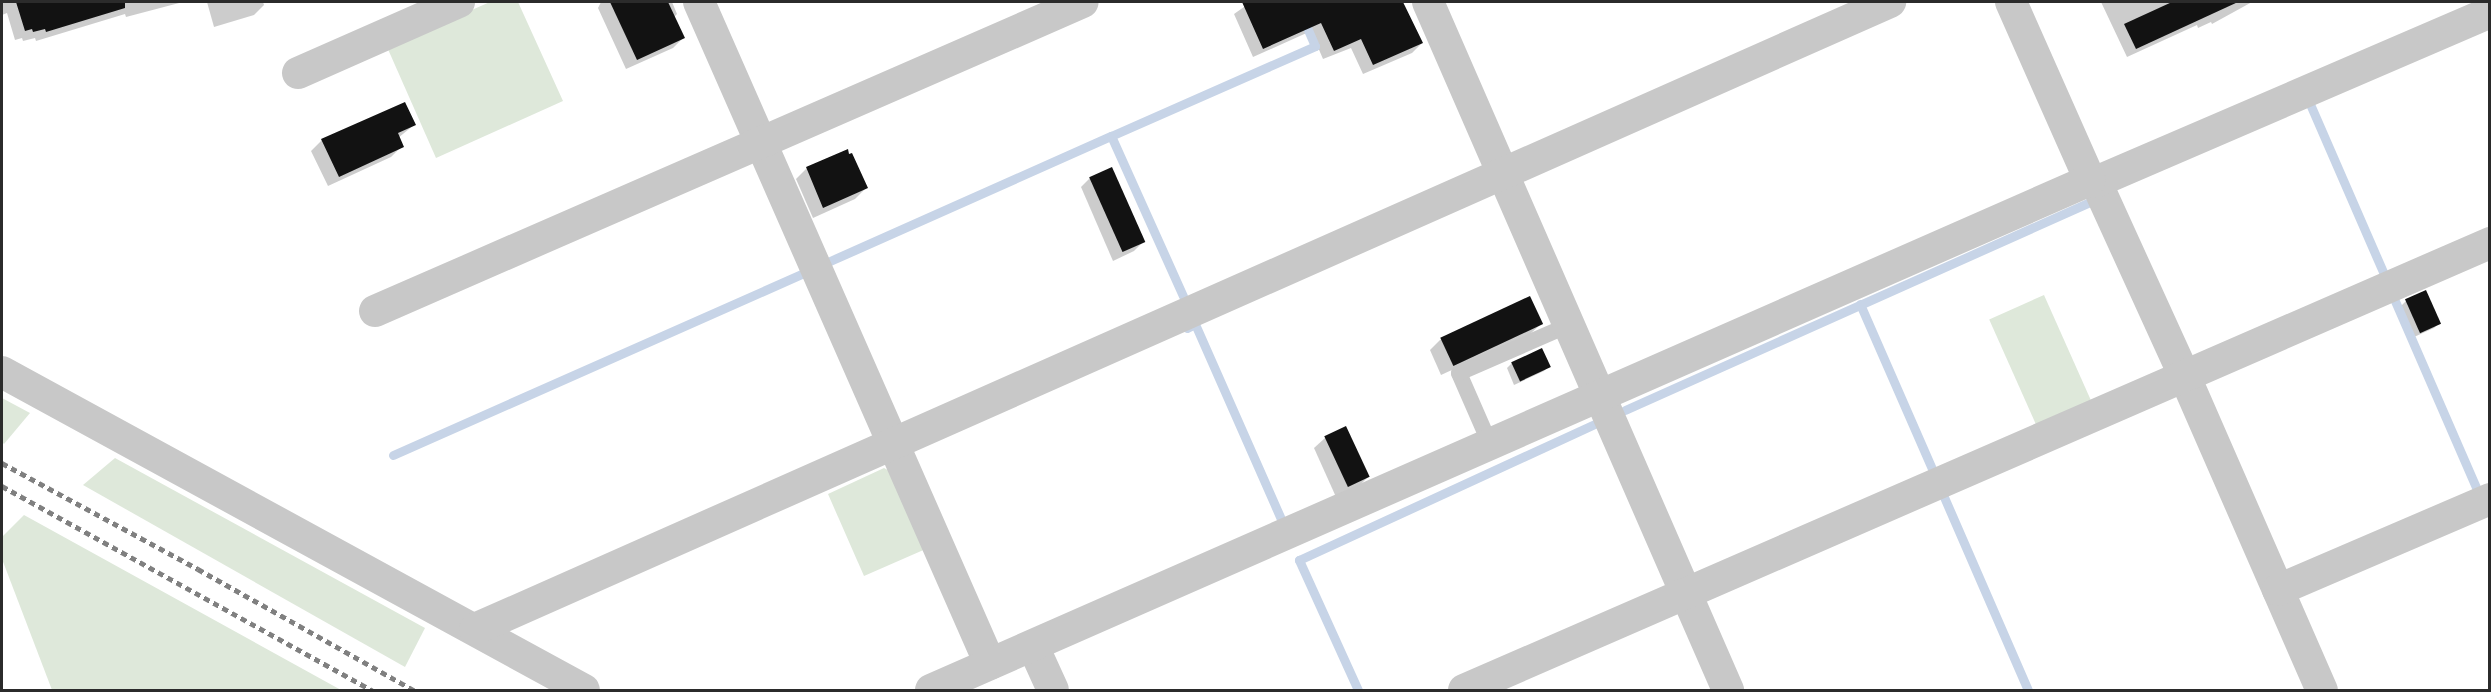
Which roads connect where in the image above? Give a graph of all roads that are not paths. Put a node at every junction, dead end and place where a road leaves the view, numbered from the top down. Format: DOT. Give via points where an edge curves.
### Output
graph roads {
  1 [pos="459,2"];
  2 [pos="699,2"];
  3 [pos="1083,2"];
  4 [pos="1428,2"];
  5 [pos="1890,2"];
  6 [pos="2011,2"];
  7 [pos="2490,12"];
  8 [pos="298,73"];
  9 [pos="761,142"];
  10 [pos="1503,174"];
  11 [pos="2093,181"];
  12 [pos="2490,243"];
  13 [pos="375,311"];
  14 [pos="1569,325"];
  15 [pos="2,372"];
  16 [pos="2185,377"];
  17 [pos="1600,396"];
  18 [pos="893,444"];
  19 [pos="1490,444"];
  20 [pos="2490,498"];
  21 [pos="2278,590"];
  22 [pos="1686,594"];
  23 [pos="475,629"];
  24 [pos="1033,646"];
  25 [pos="990,664"];
  26 [pos="584,690"];
  27 [pos="931,690"];
  28 [pos="1053,690"];
  29 [pos="1464,690"];
  30 [pos="1728,690"];
  31 [pos="2322,690"];
  1 -- 8 [label="street"];
  2 -- 9 [label="street"];
  3 -- 9 [label="street"];
  4 -- 10 [label="street"];
  5 -- 10 [label="street"];
  6 -- 11 [label="street"];
  7 -- 11 [label="street"];
  9 -- 13 [label="street"];
  9 -- 18 [label="street"];
  10 -- 14 [label="street"];
  10 -- 18 [label="street"];
  11 -- 16 [label="street"];
  11 -- 17 [label="street"];
  12 -- 16 [label="street"];
  14 -- 17 [label="street"];
  14 -- 19 [label="lane" via="1459,373"];
  15 -- 23 [label="street"];
  16 -- 21 [label="street"];
  16 -- 22 [label="street"];
  17 -- 19 [label="street"];
  17 -- 22 [label="street"];
  18 -- 23 [label="street"];
  18 -- 25 [label="street"];
  19 -- 24 [label="street"];
  20 -- 21 [label="street"];
  21 -- 31 [label="street"];
  22 -- 29 [label="street"];
  22 -- 30 [label="street"];
  23 -- 26 [label="street"];
  24 -- 25 [label="street"];
  24 -- 28 [label="street"];
  25 -- 27 [label="street"];
}
